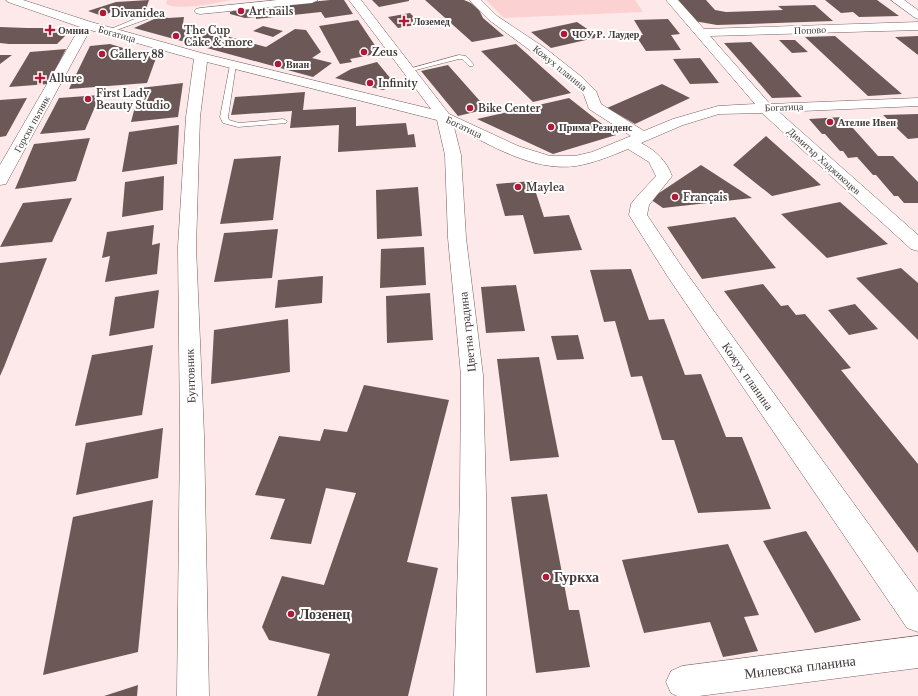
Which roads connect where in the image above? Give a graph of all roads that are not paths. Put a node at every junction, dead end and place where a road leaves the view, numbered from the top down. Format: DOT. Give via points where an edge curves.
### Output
graph roads {
  1 [pos="3,0"];
  2 [pos="12,0"];
  3 [pos="312,0"];
  4 [pos="355,0"];
  5 [pos="475,0"];
  6 [pos="672,0"];
  7 [pos="897,0"];
  8 [pos="0,2"];
  9 [pos="200,11"];
  10 [pos="918,15"];
  11 [pos="148,17"];
  12 [pos="87,25"];
  13 [pos="918,26"];
  14 [pos="109,31"];
  15 [pos="702,34"];
  16 [pos="201,57"];
  17 [pos="233,65"];
  18 [pos="471,65"];
  19 [pos="408,70"];
  20 [pos="918,102"];
  21 [pos="766,108"];
  22 [pos="444,117"];
  23 [pos="283,121"];
  24 [pos="635,139"];
  25 [pos="0,180"];
  26 [pos="918,226"];
  27 [pos="898,227"];
  28 [pos="918,245"];
  29 [pos="918,617"];
  30 [pos="918,652"];
  31 [pos="682,682"];
  32 [pos="193,696"];
  33 [pos="470,696"];
  1 -- 8 [label="street"];
  2 -- 12 [label="street, Богатица"];
  3 -- 9 [label="street"];
  4 -- 19 [label="street, Цветна градина"];
  5 -- 24 [label="street, Кожух планина" via="494,18 578,81 591,94 594,106"];
  6 -- 15 [label="street, Димитър Хаджикоцев"];
  7 -- 10 [label="street"];
  11 -- 14 [label="lane"];
  12 -- 14 [label="street, Богатица"];
  12 -- 25 [label="street, Горски пътник"];
  13 -- 15 [label="street, Попово"];
  14 -- 16 [label="street, Богатица"];
  15 -- 21 [label="street, Димитър Хаджикоцев"];
  16 -- 17 [label="street, Богатица"];
  16 -- 32 [label="street, Бунтовник" via="193,117 187,247 192,435"];
  17 -- 22 [label="street, Богатица"];
  17 -- 23 [label="lane" via="224,117 226,120 238,125"];
  18 -- 19 [label="lane" via="464,57 459,57"];
  19 -- 22 [label="street, Цветна градина"];
  20 -- 21 [label="street, Богатица"];
  21 -- 24 [label="street, Богатица" via="718,110"];
  21 -- 27 [label="street, Димитър Хаджикоцев"];
  22 -- 24 [label="street, Богатица" via="518,151 550,161 575,161 597,156"];
  22 -- 33 [label="street, Цветна градина" via="453,155 457,238 472,375"];
  24 -- 29 [label="street, Кожух планина" via="661,165 664,176 640,204 638,215 679,278"];
  26 -- 27 [label="street"];
  27 -- 28 [label="street, Димитър Хаджикоцев"];
  30 -- 31 [label="street, Милевска планина"];
}
